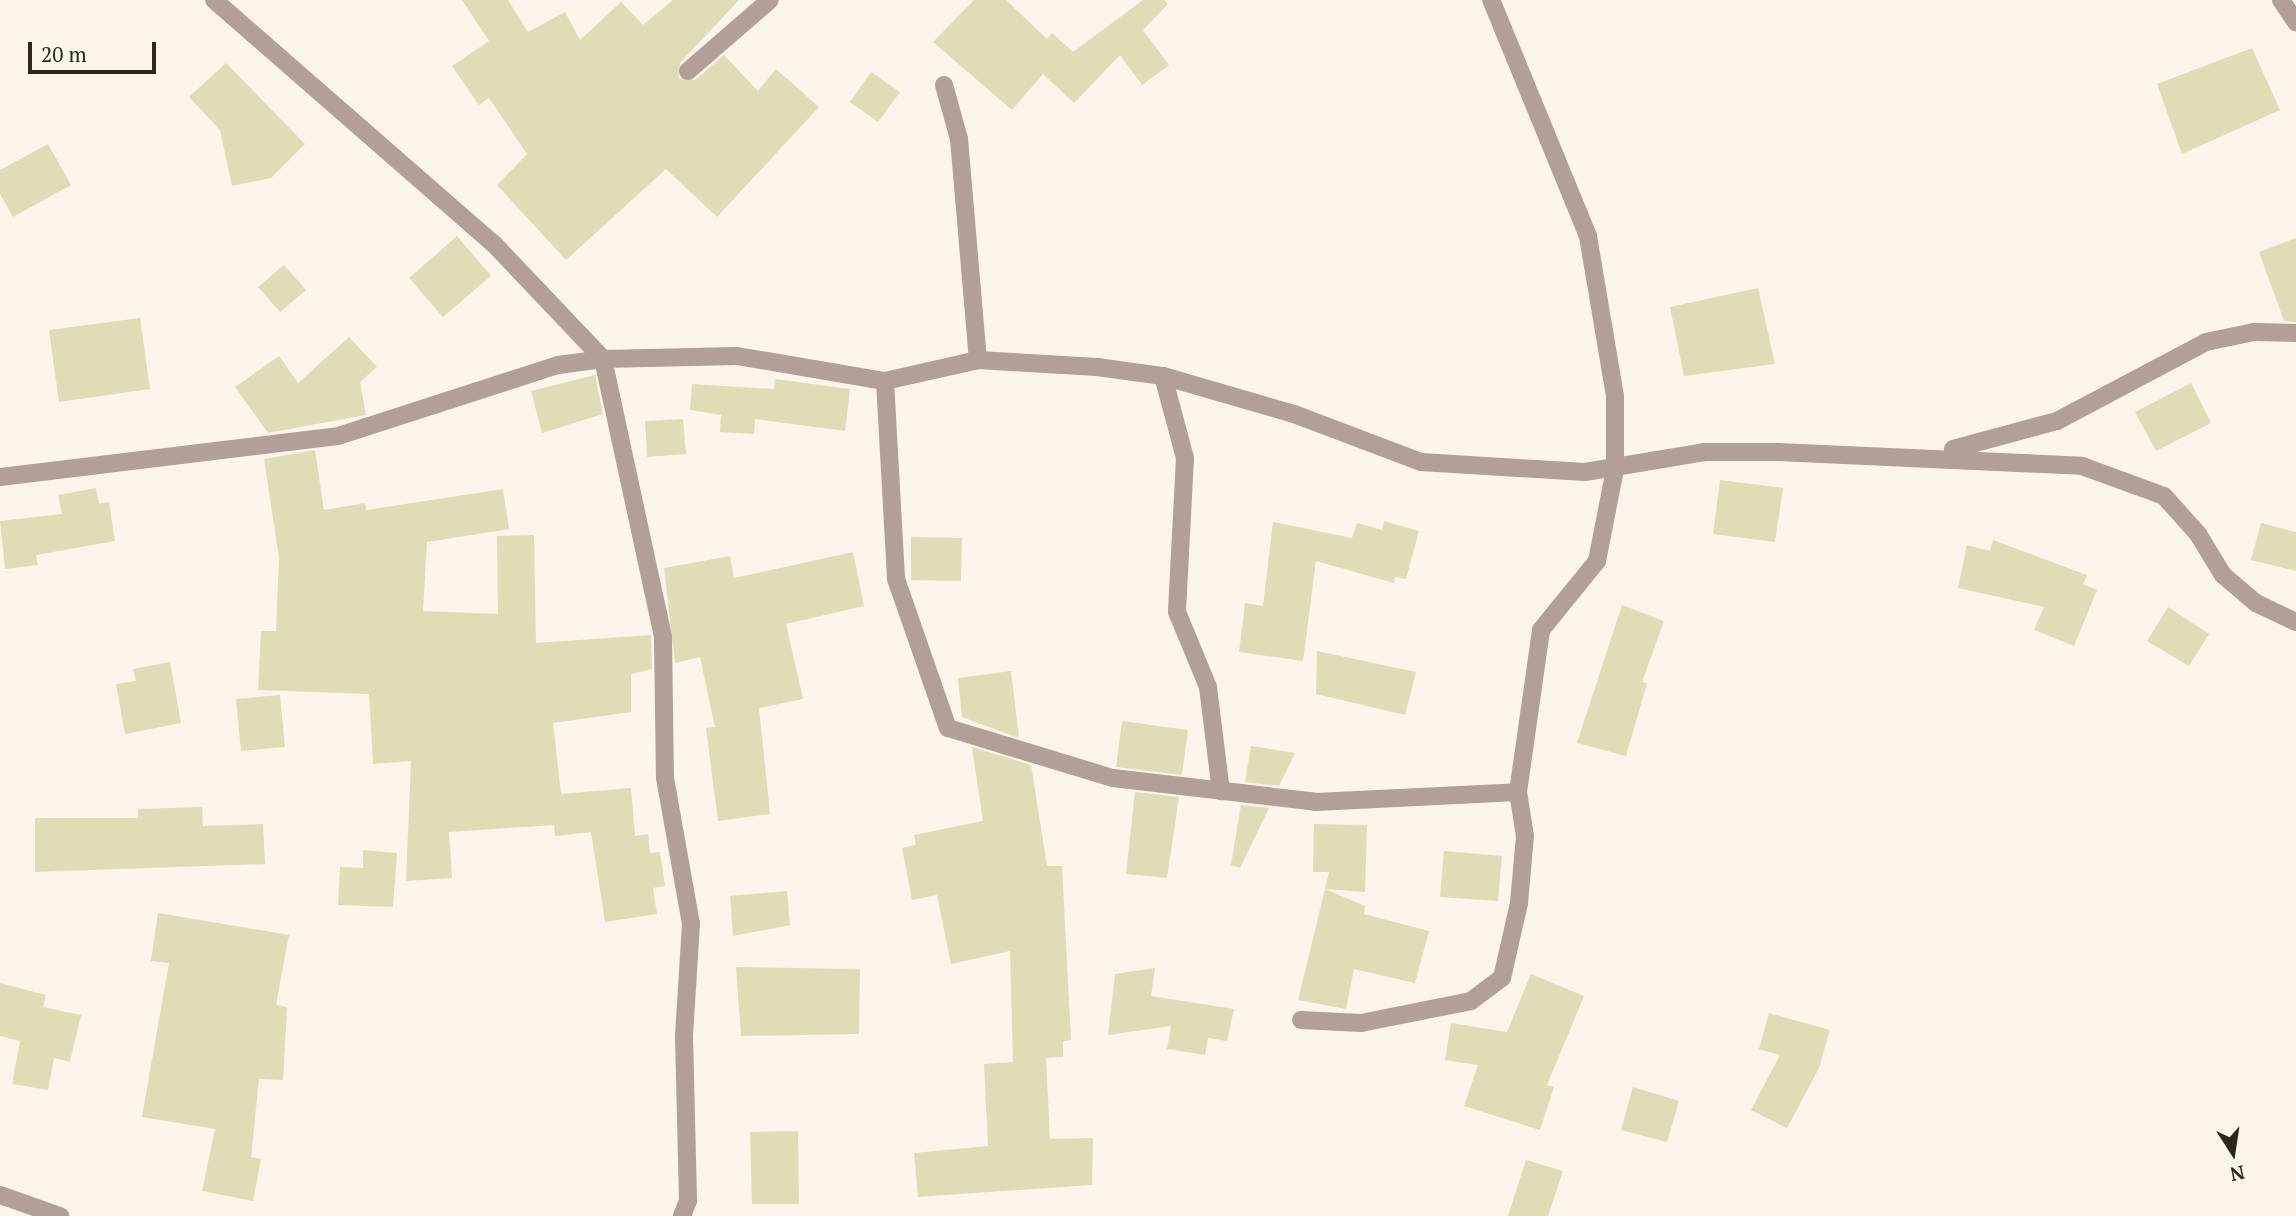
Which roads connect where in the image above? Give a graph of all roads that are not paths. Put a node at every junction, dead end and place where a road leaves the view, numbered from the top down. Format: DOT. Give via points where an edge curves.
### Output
graph roads {
  1 [pos="214,0"];
  2 [pos="770,0"];
  3 [pos="1490,0"];
  4 [pos="2281,0"];
  5 [pos="2296,22"];
  6 [pos="688,71"];
  7 [pos="944,85"];
  8 [pos="2296,333"];
  9 [pos="603,359"];
  10 [pos="978,360"];
  11 [pos="1163,376"];
  12 [pos="885,381"];
  13 [pos="1919,454"];
  14 [pos="1615,470"];
  15 [pos="0,477"];
  16 [pos="2296,622"];
  17 [pos="1221,791"];
  18 [pos="1518,793"];
  19 [pos="1301,1020"];
  20 [pos="0,1195"];
  21 [pos="60,1216"];
  22 [pos="682,1216"];
  1 -- 9 [label="street" via="493,243"];
  2 -- 6 [label="street"];
  3 -- 14 [label="street" via="1588,236 1615,396"];
  4 -- 5 [label="street"];
  7 -- 10 [label="street" via="959,139"];
  8 -- 13 [label="street" via="2254,332 2206,342 2057,421 1997,442"];
  9 -- 12 [label="street" via="737,356"];
  9 -- 15 [label="street" via="558,365 338,436"];
  9 -- 22 [label="street" via="663,637 665,778 691,925 684,1036 688,1201"];
  10 -- 11 [label="street"];
  10 -- 12 [label="street"];
  11 -- 14 [label="street" via="1294,414 1421,462"];
  11 -- 17 [label="street" via="1185,458 1177,612 1208,687"];
  12 -- 17 [label="street" via="896,579 948,728 1113,778"];
  13 -- 14 [label="street" via="1704,452"];
  13 -- 16 [label="street" via="2082,466 2129,479 2164,496 2198,534 2223,575 2256,603"];
  14 -- 18 [label="street" via="1597,561 1541,630"];
  17 -- 18 [label="street" via="1316,802"];
  18 -- 19 [label="street" via="1525,836 1519,903 1502,978 1471,1001 1361,1023"];
  20 -- 21 [label="street"];
}
